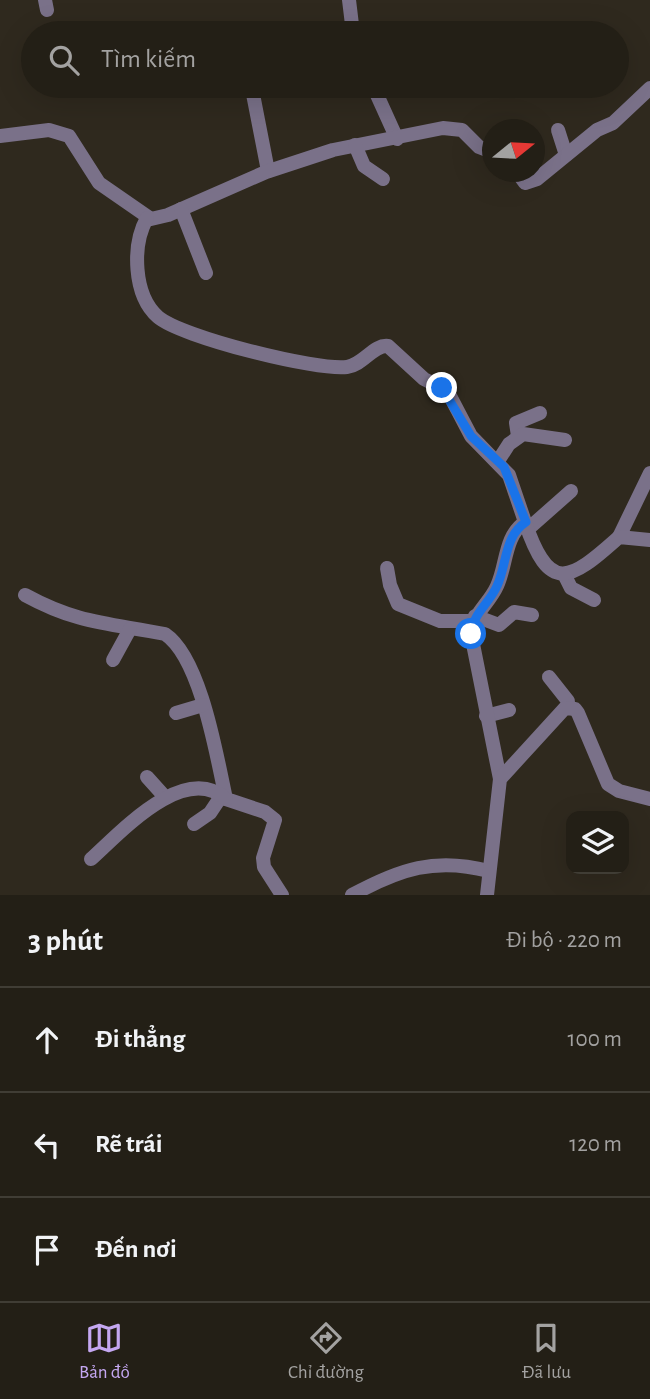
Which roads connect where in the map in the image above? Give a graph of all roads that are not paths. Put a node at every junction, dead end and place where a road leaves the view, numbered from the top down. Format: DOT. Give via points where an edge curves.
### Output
graph roads {
  1 [pos="349,0"];
  2 [pos="352,21"];
  3 [pos="650,88"];
  4 [pos="254,98"];
  5 [pos="378,98"];
  6 [pos="558,130"];
  7 [pos="0,136"];
  8 [pos="397,139"];
  9 [pos="355,145"];
  10 [pos="482,148"];
  11 [pos="566,155"];
  12 [pos="268,171"];
  13 [pos="545,171"];
  14 [pos="383,179"];
  15 [pos="181,209"];
  16 [pos="147,218"];
  17 [pos="206,273"];
  18 [pos="540,413"];
  19 [pos="518,436"];
  20 [pos="565,440"];
  21 [pos="498,461"];
  22 [pos="650,473"];
  23 [pos="571,492"];
  24 [pos="527,525"];
  25 [pos="619,537"];
  26 [pos="650,540"];
  27 [pos="387,568"];
  28 [pos="564,574"];
  29 [pos="24,595"];
  30 [pos="594,600"];
  31 [pos="532,615"];
  32 [pos="474,619"];
  33 [pos="130,629"];
  34 [pos="113,660"];
  35 [pos="550,677"];
  36 [pos="569,701"];
  37 [pos="203,705"];
  38 [pos="509,710"];
  39 [pos="176,713"];
  40 [pos="486,716"];
  41 [pos="147,777"];
  42 [pos="500,779"];
  43 [pos="165,797"];
  44 [pos="224,797"];
  45 [pos="650,799"];
  46 [pos="194,824"];
  47 [pos="91,859"];
  48 [pos="489,871"];
  49 [pos="282,895"];
  50 [pos="352,895"];
  51 [pos="487,895"];
  1 -- 2 [label="street"];
  3 -- 11 [label="street" via="613,123"];
  4 -- 12 [label="street"];
  5 -- 8 [label="street"];
  6 -- 11 [label="street"];
  7 -- 16 [label="street" via="49,130 65,134 74,140 99,183"];
  8 -- 9 [label="street"];
  8 -- 10 [label="street" via="450,127 468,132"];
  9 -- 12 [label="street"];
  9 -- 14 [label="street" via="364,166"];
  11 -- 13 [label="street"];
  12 -- 15 [label="street"];
  15 -- 16 [label="street"];
  15 -- 17 [label="street"];
  16 -- 21 [label="street" via="138,245 138,281 159,317 210,339 326,368 350,367 365,361 377,348 388,346 424,379 442,388 471,436"];
  18 -- 19 [label="street" via="516,423"];
  19 -- 20 [label="street"];
  19 -- 21 [label="street"];
  21 -- 24 [label="street" via="509,475"];
  22 -- 25 [label="street"];
  23 -- 24 [label="street"];
  24 -- 28 [label="street" via="546,569"];
  24 -- 32 [label="street" via="509,545 497,589"];
  25 -- 26 [label="street"];
  25 -- 28 [label="street"];
  27 -- 32 [label="street" via="398,604 440,621"];
  28 -- 30 [label="street" via="571,588"];
  29 -- 33 [label="street" via="66,615"];
  31 -- 32 [label="street" via="514,612 499,625"];
  32 -- 40 [label="street" via="471,634"];
  33 -- 34 [label="street"];
  33 -- 37 [label="street" via="173,639"];
  35 -- 36 [label="street"];
  36 -- 42 [label="street"];
  36 -- 45 [label="street" via="608,784"];
  37 -- 39 [label="street"];
  37 -- 44 [label="street" via="217,749"];
  38 -- 40 [label="street"];
  40 -- 42 [label="street"];
  41 -- 43 [label="street"];
  42 -- 48 [label="street"];
  43 -- 44 [label="street" via="182,789"];
  43 -- 47 [label="street"];
  44 -- 46 [label="street"];
  44 -- 49 [label="street" via="275,820 263,858"];
  48 -- 50 [label="street" via="458,863 422,866 381,879"];
  48 -- 51 [label="street"];
}
